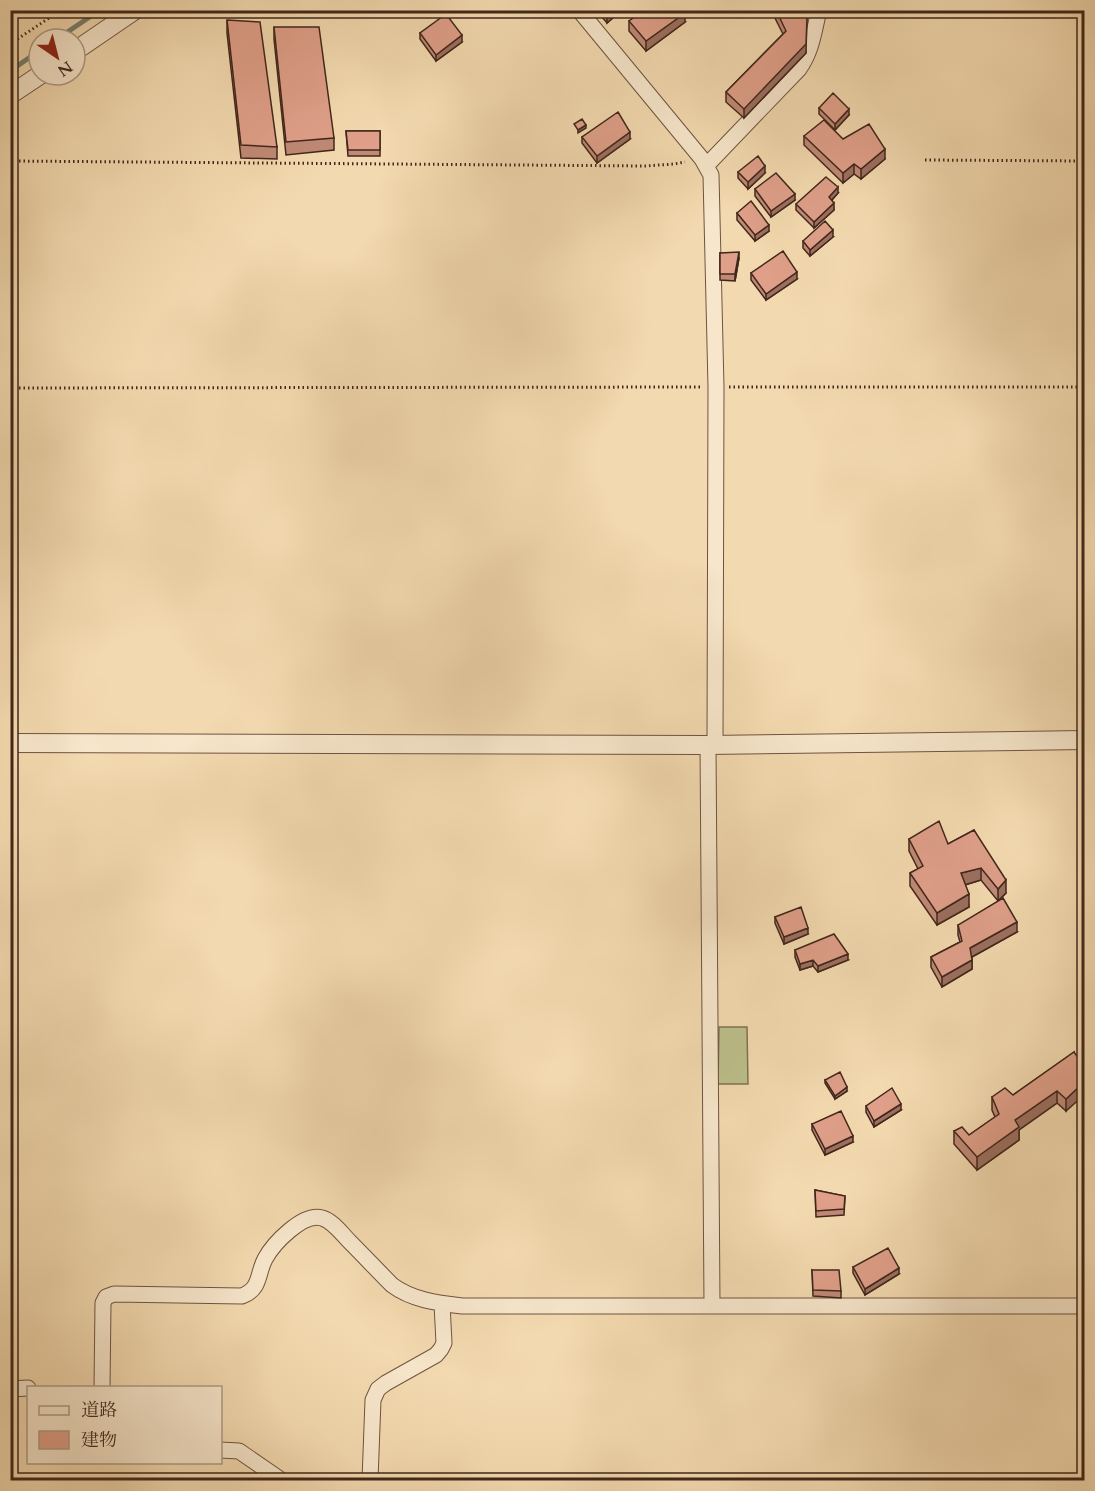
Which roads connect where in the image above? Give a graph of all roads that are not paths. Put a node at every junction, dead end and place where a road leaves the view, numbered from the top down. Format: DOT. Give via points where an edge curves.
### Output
graph roads {
  1 [pos="135,10"];
  2 [pos="579,10"];
  3 [pos="819,10"];
  4 [pos="87,43"];
  5 [pos="27,84"];
  6 [pos="10,95"];
  7 [pos="704,162"];
  8 [pos="714,734"];
  9 [pos="1084,740"];
  10 [pos="10,743"];
  11 [pos="442,1304"];
  12 [pos="712,1305"];
  13 [pos="1084,1306"];
  14 [pos="102,1386"];
  15 [pos="27,1388"];
  16 [pos="10,1389"];
  17 [pos="222,1450"];
  18 [pos="281,1480"];
  19 [pos="370,1480"];
  1 -- 4 [label="street"];
  2 -- 7 [label="street"];
  3 -- 7 [label="street" via="811,47 799,69"];
  5 -- 6 [label="street"];
  7 -- 8 [label="street" via="711,175 716,387"];
  8 -- 9 [label="street"];
  8 -- 10 [label="street"];
  8 -- 12 [label="street"];
  11 -- 12 [label="street"];
  11 -- 14 [label="street" via="399,1291 333,1226 322,1218 312,1218 276,1242 250,1293 106,1297"];
  11 -- 19 [label="street" via="441,1349 386,1383 373,1400"];
  12 -- 13 [label="street"];
  15 -- 16 [label="street"];
  17 -- 18 [label="street" via="239,1451"];
}
